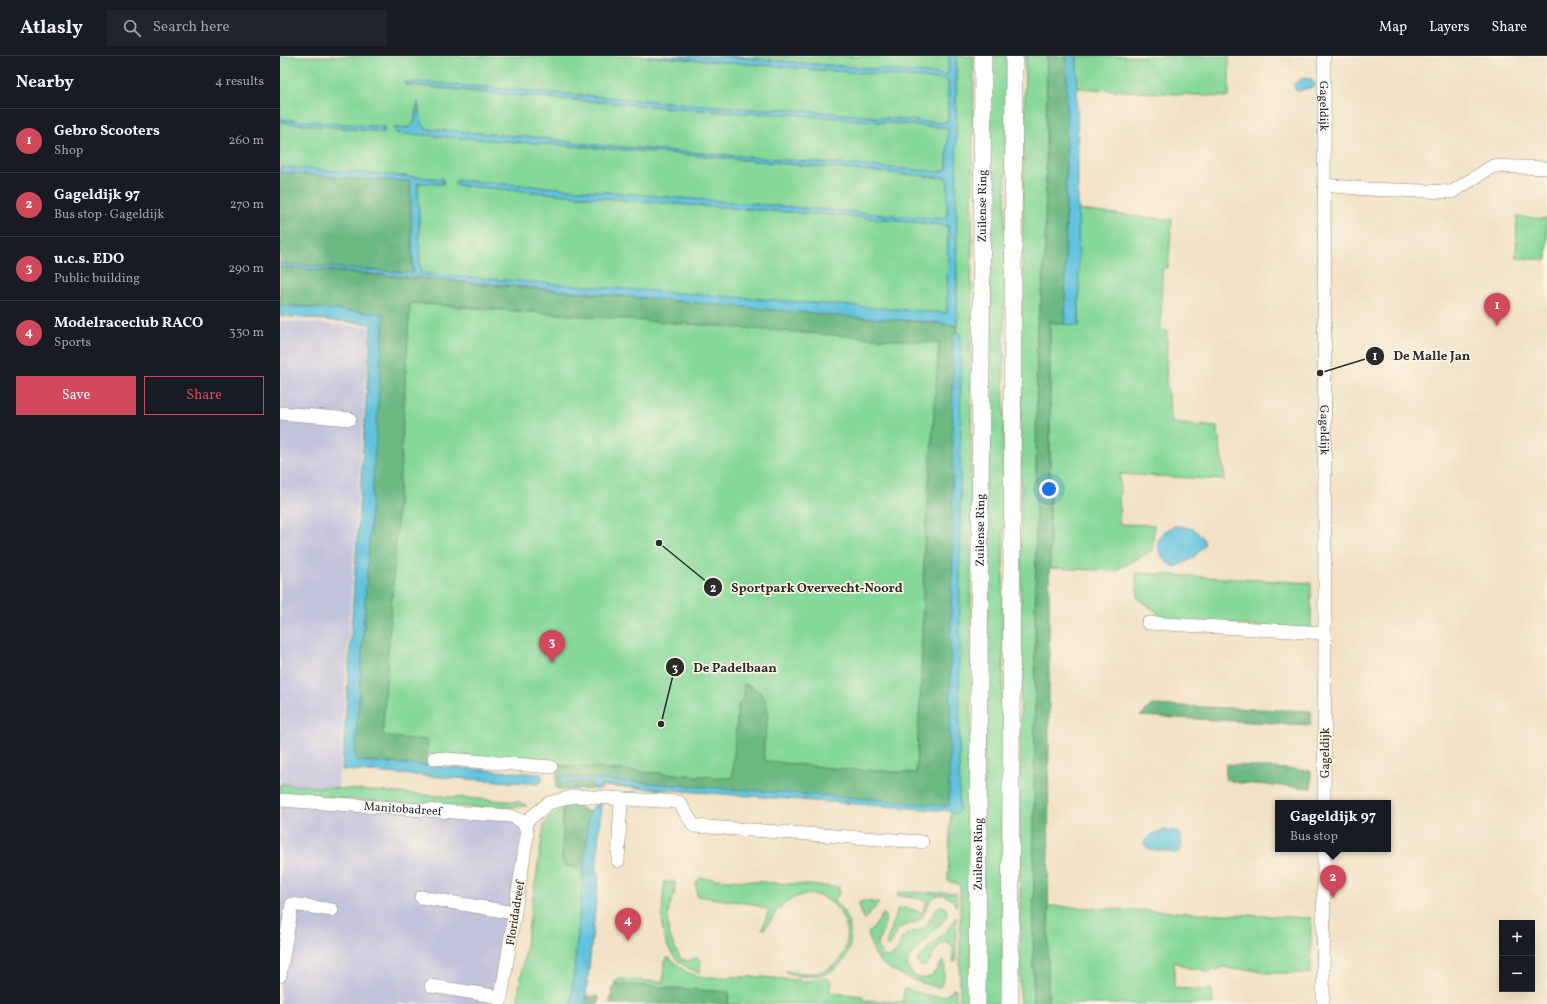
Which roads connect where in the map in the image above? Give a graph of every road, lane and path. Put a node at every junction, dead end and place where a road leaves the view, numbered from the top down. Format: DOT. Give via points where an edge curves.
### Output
graph roads {
  1 [pos="983,56"];
  2 [pos="1014,56"];
  3 [pos="1324,56"];
  4 [pos="1547,168"];
  5 [pos="1324,185"];
  6 [pos="280,413"];
  7 [pos="350,418"];
  8 [pos="1148,623"];
  9 [pos="1325,633"];
  10 [pos="434,758"];
  11 [pos="551,767"];
  12 [pos="621,799"];
  13 [pos="280,800"];
  14 [pos="1324,800"];
  15 [pos="524,823"];
  16 [pos="922,842"];
  17 [pos="1324,852"];
  18 [pos="618,861"];
  19 [pos="421,897"];
  20 [pos="332,910"];
  21 [pos="515,913"];
  22 [pos="280,976"];
  23 [pos="431,986"];
  24 [pos="501,1000"];
  25 [pos="977,1004"];
  26 [pos="1010,1004"];
  27 [pos="1323,1004"];
  1 -- 25 [label="main road, Zuilense Ring"];
  2 -- 26 [label="main road"];
  3 -- 5 [label="street, Gageldijk"];
  4 -- 5 [label="street" via="1493,166 1452,192"];
  5 -- 9 [label="street, Gageldijk"];
  6 -- 7 [label="street"];
  8 -- 9 [label="street"];
  9 -- 14 [label="street, Gageldijk"];
  10 -- 11 [label="street"];
  12 -- 15 [label="street" via="575,796 561,799 549,803"];
  12 -- 16 [label="street" via="679,802 694,826"];
  12 -- 18 [label="street"];
  13 -- 15 [label="street, Manitobadreef" via="510,816"];
  15 -- 21 [label="street, Floridadreef" via="527,829"];
  17 -- 27 [label="street"];
  19 -- 21 [label="street"];
  20 -- 22 [label="street" via="292,904"];
  21 -- 24 [label="street, Floridadreef"];
  23 -- 24 [label="street"];
}
